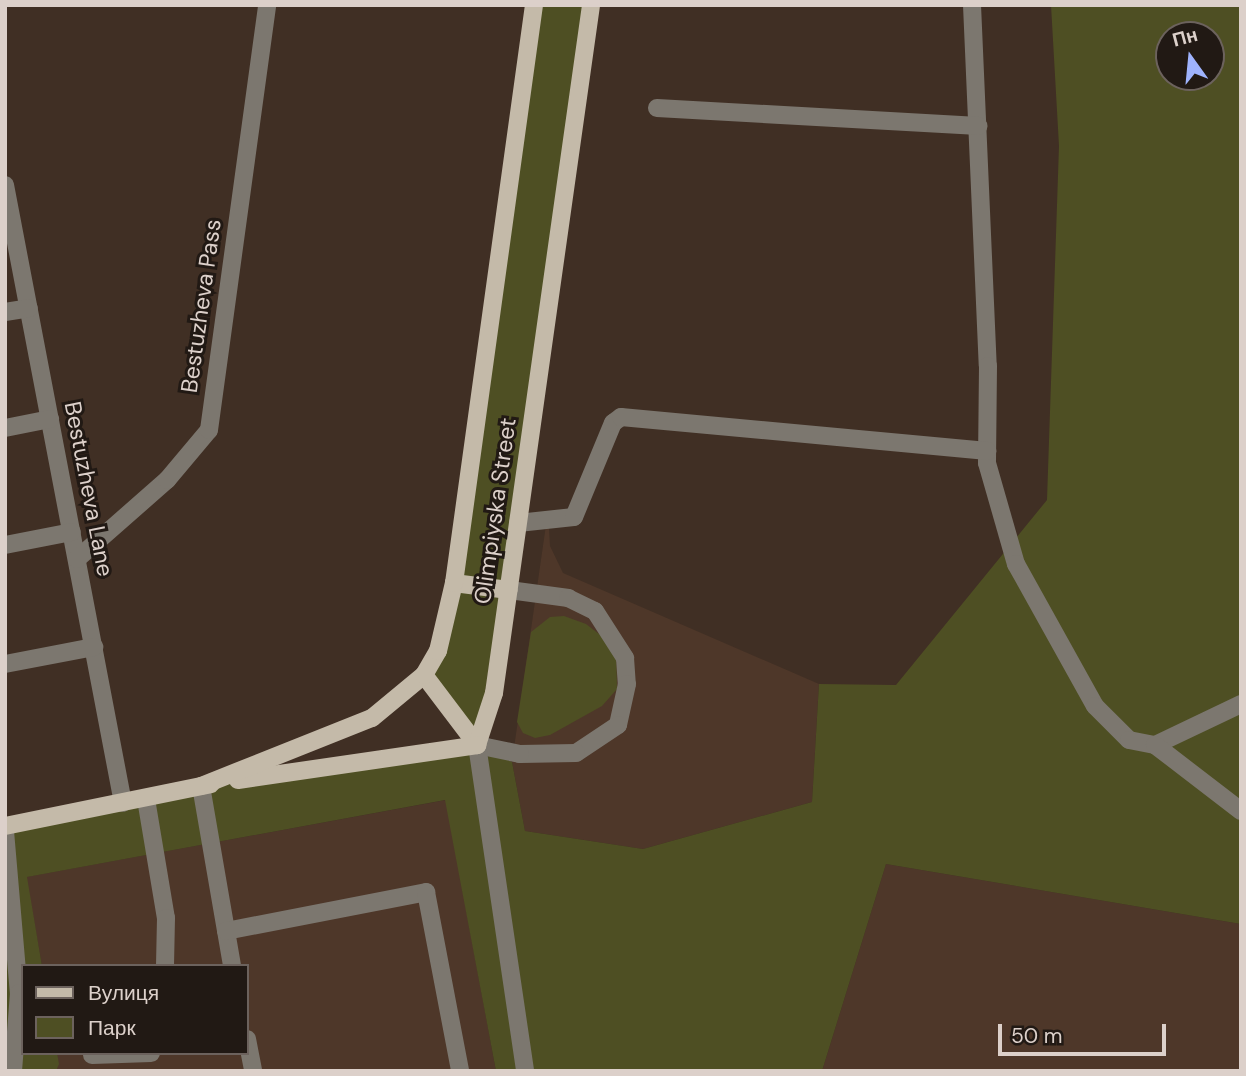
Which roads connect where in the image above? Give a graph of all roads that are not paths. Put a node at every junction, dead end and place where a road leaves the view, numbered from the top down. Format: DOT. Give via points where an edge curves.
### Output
graph roads {
  1 [pos="267,5"];
  2 [pos="534,5"];
  3 [pos="591,5"];
  4 [pos="972,5"];
  5 [pos="657,108"];
  6 [pos="978,126"];
  7 [pos="6,191"];
  8 [pos="29,307"];
  9 [pos="5,312"];
  10 [pos="50,419"];
  11 [pos="5,428"];
  12 [pos="987,451"];
  13 [pos="518,523"];
  14 [pos="72,533"];
  15 [pos="5,545"];
  16 [pos="77,559"];
  17 [pos="454,583"];
  18 [pos="509,590"];
  19 [pos="94,647"];
  20 [pos="5,664"];
  21 [pos="424,675"];
  22 [pos="1241,704"];
  23 [pos="477,745"];
  24 [pos="1155,745"];
  25 [pos="201,786"];
  26 [pos="146,799"];
  27 [pos="123,803"];
  28 [pos="1241,811"];
  29 [pos="5,828"];
  30 [pos="226,931"];
  31 [pos="165,964"];
  32 [pos="232,964"];
  33 [pos="248,1044"];
  34 [pos="13,1071"];
  35 [pos="253,1071"];
  36 [pos="460,1071"];
  37 [pos="525,1071"];
  1 -- 16 [label="street, Bestuzheva Pass" via="209,430 167,480"];
  2 -- 17 [label="main road, Olimpiyska Street"];
  3 -- 13 [label="main road, Olimpiyska Street"];
  4 -- 6 [label="street"];
  5 -- 6 [label="street"];
  6 -- 12 [label="street"];
  7 -- 8 [label="street, Bestuzheva Lane"];
  8 -- 9 [label="street"];
  8 -- 10 [label="street, Bestuzheva Lane"];
  10 -- 11 [label="street"];
  10 -- 14 [label="street, Bestuzheva Lane"];
  12 -- 13 [label="street" via="621,417 612,423 574,517"];
  12 -- 24 [label="street" via="992,491 1016,564 1089,696 1129,740"];
  13 -- 18 [label="main road, Olimpiyska Street"];
  14 -- 15 [label="street"];
  14 -- 16 [label="street, Bestuzheva Lane"];
  16 -- 19 [label="street, Bestuzheva Lane"];
  17 -- 18 [label="main road"];
  17 -- 21 [label="main road, Olimpiyska Street" via="438,650"];
  18 -- 23 [label="main road, Olimpiyska Street" via="494,693"];
  18 -- 23 [label="street" via="550,596 595,611 625,658 624,711 618,725 576,753 512,752"];
  19 -- 20 [label="street"];
  19 -- 27 [label="street, Bestuzheva Lane"];
  21 -- 23 [label="main road"];
  21 -- 25 [label="main road, Olimpiyska Street" via="372,718"];
  22 -- 24 [label="street"];
  23 -- 25 [label="main road, Olimpiyska Street"];
  23 -- 37 [label="street"];
  24 -- 28 [label="street"];
  25 -- 26 [label="main road, Olimpiyska Street"];
  25 -- 30 [label="street"];
  26 -- 27 [label="main road, Olimpiyska Street"];
  26 -- 31 [label="street" via="166,918"];
  27 -- 29 [label="main road, Olimpiyska Street"];
  29 -- 34 [label="street" via="19,993"];
  30 -- 32 [label="street"];
  30 -- 36 [label="street" via="426,892"];
  33 -- 35 [label="street"];
}
